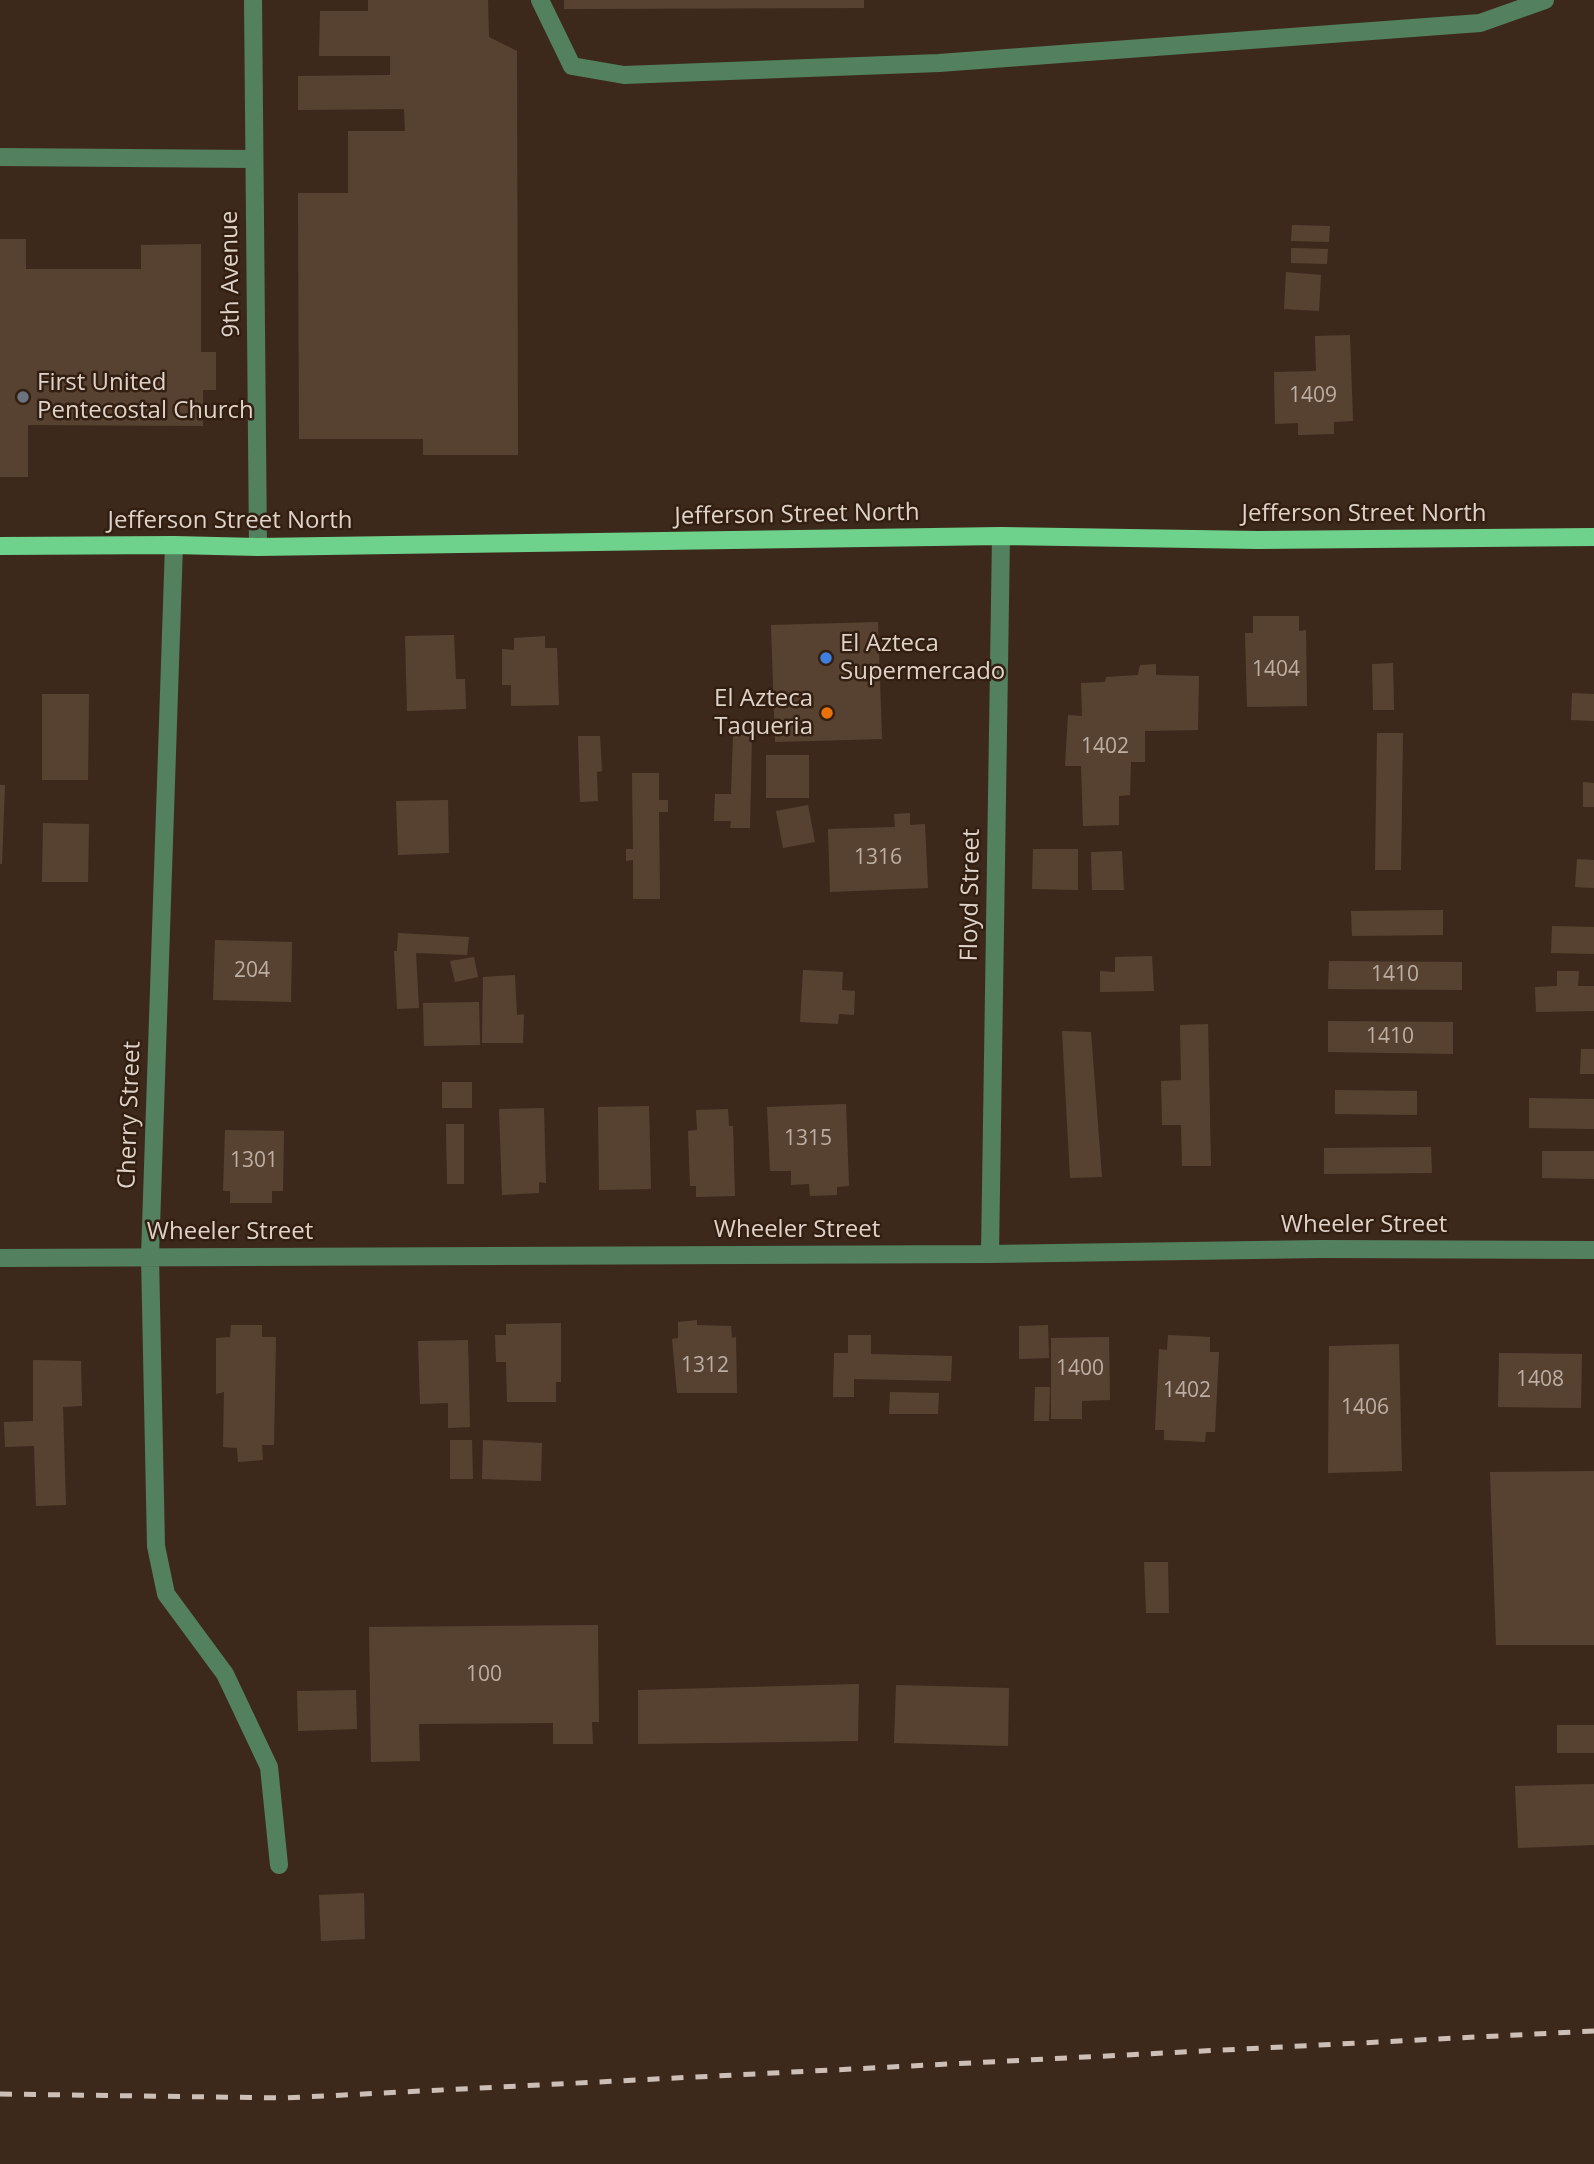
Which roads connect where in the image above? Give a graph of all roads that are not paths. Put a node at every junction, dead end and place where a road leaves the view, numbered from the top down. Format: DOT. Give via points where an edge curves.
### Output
graph roads {
  1 [pos="253,0"];
  2 [pos="540,0"];
  3 [pos="1545,0"];
  4 [pos="0,157"];
  5 [pos="254,159"];
  6 [pos="1001,536"];
  7 [pos="1594,537"];
  8 [pos="174,545"];
  9 [pos="0,546"];
  10 [pos="258,547"];
  11 [pos="1594,1250"];
  12 [pos="990,1254"];
  13 [pos="150,1256"];
  14 [pos="0,1258"];
  15 [pos="279,1865"];
  1 -- 5 [label="street, 9th Avenue"];
  2 -- 3 [label="street" via="572,66 624,75 939,63 1480,23"];
  4 -- 5 [label="street"];
  5 -- 10 [label="street, 9th Avenue"];
  6 -- 7 [label="main road, Jefferson Street North" via="1258,540"];
  6 -- 10 [label="main road, Jefferson Street North"];
  6 -- 12 [label="street, Floyd Street"];
  8 -- 9 [label="main road, Jefferson Street North"];
  8 -- 10 [label="main road, Jefferson Street North"];
  8 -- 13 [label="street, Cherry Street"];
  11 -- 12 [label="street, Wheeler Street"];
  12 -- 13 [label="street, Wheeler Street"];
  13 -- 14 [label="street, Wheeler Street"];
  13 -- 15 [label="street, Cherry Street" via="156,1546 166,1594 225,1674 269,1767"];
}
